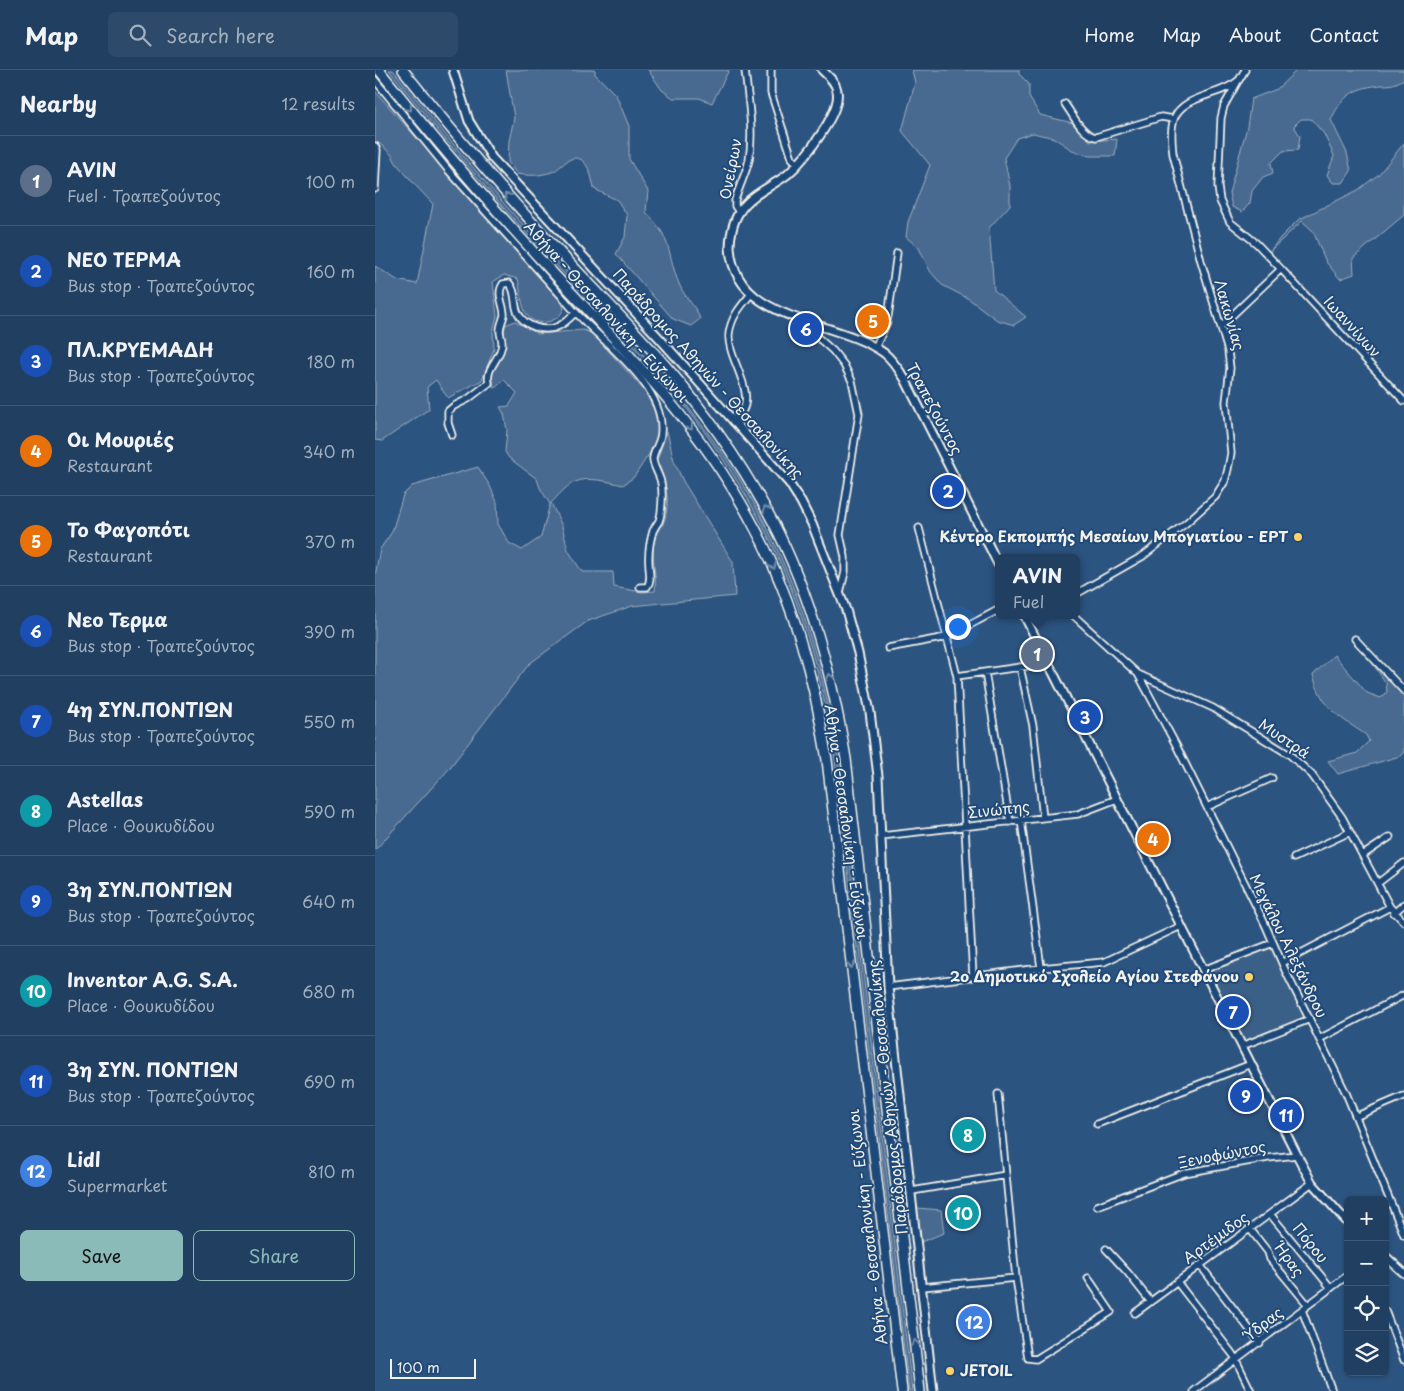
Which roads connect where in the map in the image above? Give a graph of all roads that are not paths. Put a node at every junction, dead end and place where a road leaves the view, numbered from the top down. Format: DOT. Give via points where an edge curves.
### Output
graph roads {
  1 [pos="379,70"];
  2 [pos="403,70"];
  3 [pos="453,70"];
  4 [pos="745,70"];
  5 [pos="771,70"];
  6 [pos="822,70"];
  7 [pos="1245,70"];
  8 [pos="375,80"];
  9 [pos="1238,80"];
  10 [pos="1065,104"];
  11 [pos="1174,119"];
  12 [pos="375,146"];
  13 [pos="798,164"];
  14 [pos="375,189"];
  15 [pos="739,212"];
  16 [pos="897,253"];
  17 [pos="1281,269"];
  18 [pos="751,294"];
  19 [pos="575,313"];
  20 [pos="813,324"];
  21 [pos="1221,326"];
  22 [pos="875,348"];
  23 [pos="1404,402"];
  24 [pos="733,422"];
  25 [pos="452,435"];
  26 [pos="919,528"];
  27 [pos="995,558"];
  28 [pos="640,587"];
  29 [pos="1080,592"];
  30 [pos="840,593"];
  31 [pos="995,612"];
  32 [pos="1026,619"];
  33 [pos="1077,619"];
  34 [pos="947,637"];
  35 [pos="1355,639"];
  36 [pos="888,648"];
  37 [pos="1048,663"];
  38 [pos="1020,667"];
  39 [pos="985,672"];
  40 [pos="1138,674"];
  41 [pos="957,676"];
  42 [pos="1404,691"];
  43 [pos="1272,778"];
  44 [pos="1117,799"];
  45 [pos="1207,807"];
  46 [pos="1043,818"];
  47 [pos="1021,820"];
  48 [pos="1009,822"];
  49 [pos="965,827"];
  50 [pos="1350,832"];
  51 [pos="881,836"];
  52 [pos="1390,837"];
  53 [pos="1363,855"];
  54 [pos="1294,858"];
  55 [pos="1404,863"];
  56 [pos="1377,883"];
  57 [pos="1404,904"];
  58 [pos="1392,910"];
  59 [pos="1404,922"];
  60 [pos="1181,926"];
  61 [pos="1273,943"];
  62 [pos="1282,963"];
  63 [pos="1041,968"];
  64 [pos="1203,970"];
  65 [pos="973,977"];
  66 [pos="889,987"];
  67 [pos="1404,995"];
  68 [pos="1310,1019"];
  69 [pos="1319,1039"];
  70 [pos="1242,1046"];
  71 [pos="1251,1064"];
  72 [pos="998,1094"];
  73 [pos="1404,1096"];
  74 [pos="1357,1116"];
  75 [pos="1097,1124"];
  76 [pos="1297,1155"];
  77 [pos="1006,1175"];
  78 [pos="1312,1183"];
  79 [pos="912,1191"];
  80 [pos="1097,1206"];
  81 [pos="1270,1214"];
  82 [pos="1344,1219"];
  83 [pos="1250,1229"];
  84 [pos="1404,1235"];
  85 [pos="1106,1249"];
  86 [pos="1389,1260"];
  87 [pos="1200,1265"];
  88 [pos="1404,1273"];
  89 [pos="1016,1278"];
  90 [pos="1088,1278"];
  91 [pos="1344,1278"];
  92 [pos="1177,1282"];
  93 [pos="922,1287"];
  94 [pos="1331,1288"];
  95 [pos="1150,1301"];
  96 [pos="1308,1305"];
  97 [pos="1302,1310"];
  98 [pos="1135,1313"];
  99 [pos="1389,1321"];
  100 [pos="1260,1343"];
  101 [pos="1237,1360"];
  102 [pos="1404,1360"];
  103 [pos="901,1391"];
  104 [pos="920,1391"];
  105 [pos="933,1391"];
  106 [pos="1194,1391"];
  107 [pos="1251,1391"];
  108 [pos="1333,1391"];
  1 -- 103 [label="highway, Αθήνα - Θεσσαλονίκη - Εύζωνοι, one-way" via="498,214 680,413 747,513 788,603 816,699 827,760"];
  104 -- 2 [label="highway, Αθήνα - Θεσσαλονίκη - Εύζωνοι, one-way" via="846,759 833,688 806,597 767,510 695,402 663,363 513,202"];
  3 -- 24 [label="main road, Παράδρομος Αθηνών - Θεσσαλονίκης" via="469,121 492,158"];
  4 -- 15 [label="street, Ονείρων" via="750,147 735,200"];
  5 -- 13 [label="street" via="771,93 792,158"];
  6 -- 13 [label="main road" via="836,86 837,104"];
  7 -- 9 [label="street"];
  8 -- 19 [label="street"];
  9 -- 11 [label="street" via="1183,107"];
  9 -- 17 [label="street, Ιωαννίνων" via="1221,118 1220,202 1230,222 1257,243"];
  10 -- 11 [label="street" via="1090,136 1161,118"];
  11 -- 21 [label="street, Λακωνίας" via="1173,154"];
  12 -- 14 [label="street"];
  13 -- 15 [label="main road"];
  15 -- 18 [label="main road, Τραπεζούντος" via="730,248 741,281"];
  16 -- 22 [label="street" via="887,322"];
  17 -- 21 [label="street"];
  17 -- 23 [label="street, Ιωαννίνων"];
  18 -- 20 [label="main road, Τραπεζούντος" via="768,306"];
  18 -- 24 [label="street" via="734,315 729,335 746,400 742,412"];
  19 -- 25 [label="street" via="556,327 535,327 518,312 512,286 503,284 500,292 503,315 501,350 491,367 489,383 449,411"];
  19 -- 28 [label="street" via="645,385 655,402 660,421 661,433 653,458 661,483 659,520 653,531 649,556 650,583 647,587"];
  20 -- 22 [label="main road, Τραπεζούντος"];
  20 -- 30 [label="street" via="815,334 847,370 859,414 839,535 845,557"];
  21 -- 29 [label="street, Λακωνίας" via="1230,368 1227,402 1231,453 1225,481 1215,497 1151,551"];
  22 -- 27 [label="main road, Τραπεζούντος" via="889,358 905,380"];
  24 -- 30 [label="main road, Παράδρομος Αθηνών - Θεσσαλονίκης" via="795,493 812,524"];
  26 -- 34 [label="street"];
  30 -- 51 [label="main road, Παράδρομος Αθηνών - Θεσσαλονίκης" via="851,624 870,712"];
  31 -- 34 [label="street"];
  32 -- 37 [label="main road"];
  33 -- 40 [label="street"];
  34 -- 36 [label="street"];
  34 -- 41 [label="street"];
  35 -- 42 [label="street"];
  37 -- 38 [label="street"];
  37 -- 44 [label="main road"];
  38 -- 39 [label="street"];
  38 -- 46 [label="street" via="1033,726"];
  39 -- 41 [label="street"];
  39 -- 48 [label="street"];
  40 -- 45 [label="street, Μεγάλου Αλεξάνδρου"];
  40 -- 50 [label="street, Μυστρά" via="1213,708 1289,755 1313,775"];
  41 -- 49 [label="street"];
  43 -- 45 [label="street"];
  44 -- 46 [label="street, Σινώπης" via="1078,814"];
  44 -- 60 [label="main road"];
  45 -- 61 [label="street, Μεγάλου Αλεξάνδρου"];
  46 -- 47 [label="street, Σινώπης"];
  47 -- 48 [label="street, Σινώπης"];
  47 -- 63 [label="street"];
  48 -- 49 [label="street, Σινώπης"];
  49 -- 51 [label="street, Σινώπης"];
  49 -- 65 [label="street"];
  50 -- 53 [label="street, Μυστρά"];
  50 -- 54 [label="street"];
  51 -- 66 [label="main road, Παράδρομος Αθηνών - Θεσσαλονίκης"];
  52 -- 53 [label="street"];
  53 -- 56 [label="street, Μυστρά"];
  55 -- 56 [label="street"];
  56 -- 58 [label="street, Μυστρά"];
  57 -- 58 [label="street"];
  58 -- 59 [label="street, Μυστρά"];
  58 -- 62 [label="street"];
  60 -- 63 [label="street" via="1104,962"];
  60 -- 64 [label="main road"];
  61 -- 62 [label="street, Μεγάλου Αλεξάνδρου"];
  61 -- 64 [label="street"];
  62 -- 68 [label="street, Μεγάλου Αλεξάνδρου"];
  63 -- 65 [label="street"];
  64 -- 70 [label="main road"];
  65 -- 66 [label="street"];
  66 -- 79 [label="main road, Παράδρομος Αθηνών - Θεσσαλονίκης"];
  67 -- 69 [label="street"];
  68 -- 69 [label="street, Μεγάλου Αλεξάνδρου"];
  68 -- 70 [label="street"];
  69 -- 74 [label="street, Μεγάλου Αλεξάνδρου"];
  70 -- 71 [label="main road"];
  71 -- 75 [label="street"];
  71 -- 76 [label="main road"];
  72 -- 77 [label="street"];
  73 -- 74 [label="street"];
  74 -- 84 [label="street, Μεγάλου Αλεξάνδρου"];
  76 -- 78 [label="main road"];
  76 -- 80 [label="street, Ξενοφώντος" via="1184,1173"];
  77 -- 79 [label="street"];
  77 -- 89 [label="street"];
  78 -- 81 [label="street, Αρτέμιδος"];
  78 -- 82 [label="main road"];
  79 -- 93 [label="main road, Παράδρομος Αθηνών - Θεσσαλονίκης"];
  81 -- 83 [label="street, Αρτέμιδος"];
  81 -- 94 [label="street, Πόρου"];
  83 -- 87 [label="street, Αρτέμιδος"];
  83 -- 96 [label="street, Ήρας"];
  85 -- 95 [label="street"];
  86 -- 88 [label="main road"];
  87 -- 92 [label="street, Αρτέμιδος"];
  87 -- 100 [label="street"];
  89 -- 90 [label="street" via="1028,1358 1036,1359 1111,1312"];
  89 -- 93 [label="street"];
  91 -- 94 [label="street, Ύδρας"];
  92 -- 95 [label="street, Αρτέμιδος"];
  92 -- 101 [label="street"];
  93 -- 105 [label="main road, Παράδρομος Αθηνών - Θεσσαλονίκης"];
  94 -- 96 [label="street, Ύδρας"];
  95 -- 98 [label="street, Αρτέμιδος"];
  96 -- 97 [label="street, Ύδρας"];
  97 -- 100 [label="street, Ύδρας"];
  97 -- 108 [label="street"];
  99 -- 102 [label="street"];
  100 -- 101 [label="street, Ύδρας"];
  101 -- 106 [label="street, Ύδρας"];
  101 -- 107 [label="street"];
}
